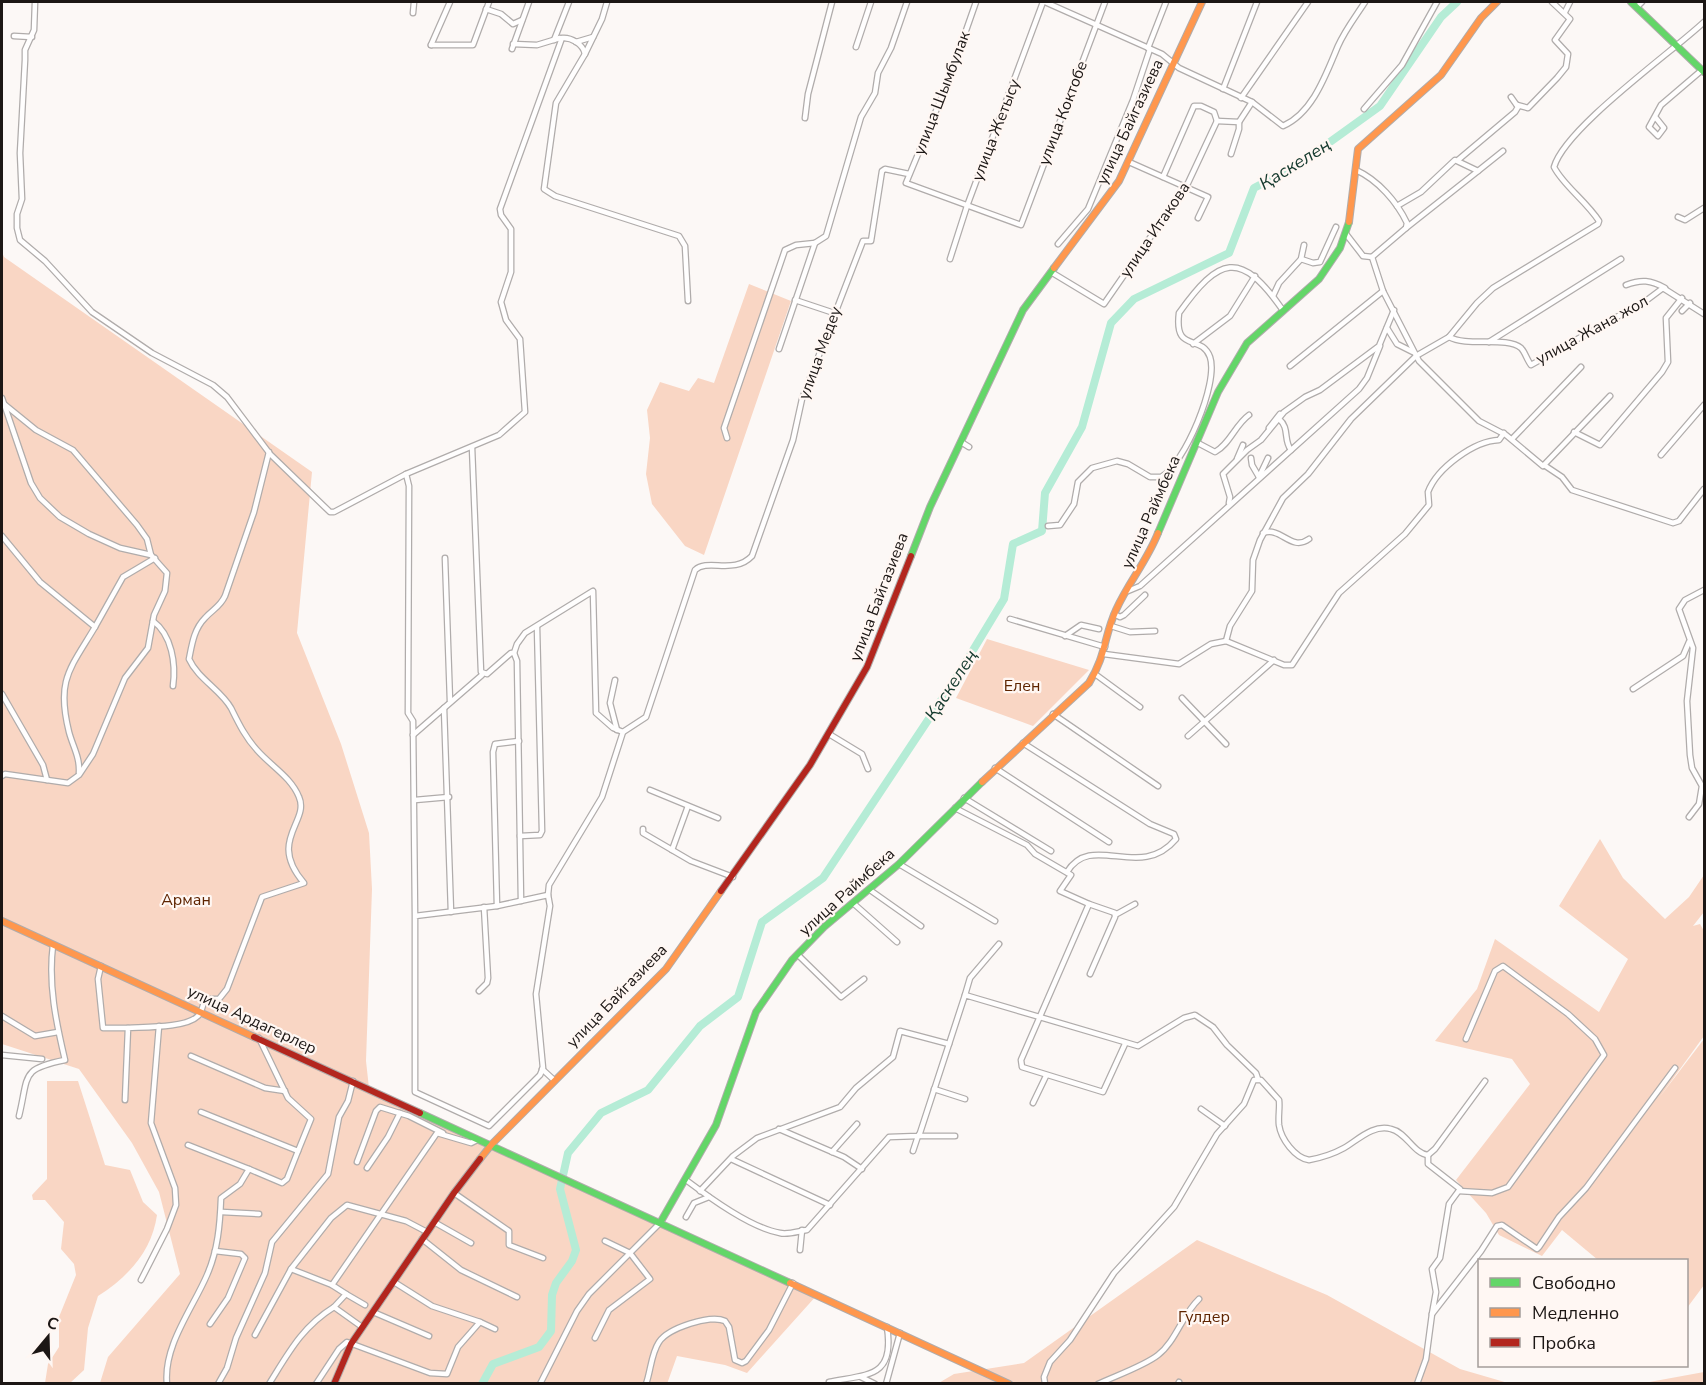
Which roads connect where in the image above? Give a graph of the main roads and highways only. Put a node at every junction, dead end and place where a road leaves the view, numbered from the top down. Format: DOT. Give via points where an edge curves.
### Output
graph roads {
  1 [pos="1202,2"];
  2 [pos="1497,2"];
  3 [pos="1631,2"];
  4 [pos="1703,71"];
  5 [pos="3,923"];
  6 [pos="492,1144"];
  7 [pos="660,1223"];
  8 [pos="334,1383"];
  9 [pos="1009,1383"];
  1 -- 6 [label="main road, улица Байгазиева" via="1106,204 1023,310 908,557 867,667 810,765 666,969"];
  2 -- 7 [label="main road, улица Раймбека" via="1483,12 1461,52 1442,75 1358,148 1346,234 1325,272 1247,343 1218,392 1147,560 1114,614 1089,683 798,955 770,988 756,1012 716,1125"];
  3 -- 4 [label="main road"];
  5 -- 6 [label="main road, улица Ардагерлер"];
  6 -- 7 [label="main road, улица Ардагерлер"];
  6 -- 8 [label="main road, улица Байгазиева" via="362,1327"];
  7 -- 9 [label="main road, улица Ардагерлер"];
}
